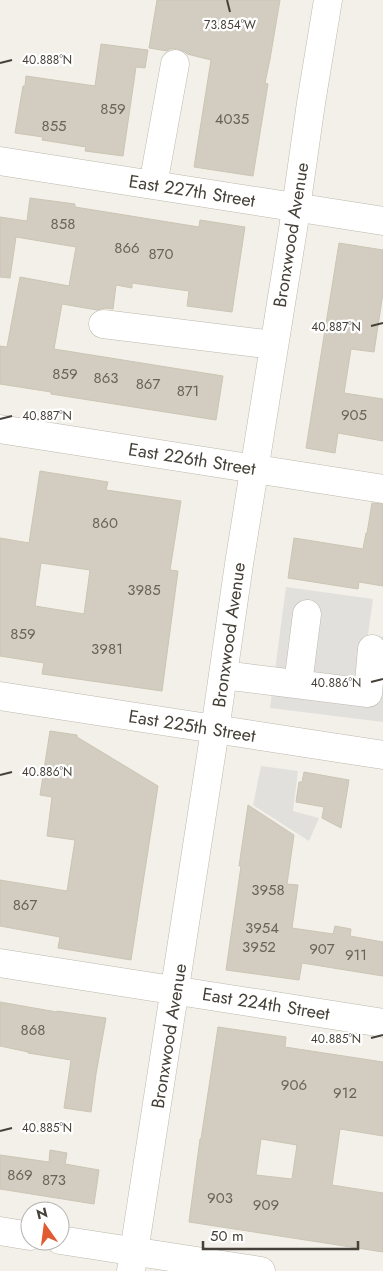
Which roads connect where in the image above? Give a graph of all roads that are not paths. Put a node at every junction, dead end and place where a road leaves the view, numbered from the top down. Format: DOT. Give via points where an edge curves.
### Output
graph roads {
  1 [pos="328,0"];
  2 [pos="175,64"];
  3 [pos="0,161"];
  4 [pos="153,185"];
  5 [pos="296,207"];
  6 [pos="383,220"];
  7 [pos="103,324"];
  8 [pos="274,345"];
  9 [pos="0,429"];
  10 [pos="255,468"];
  11 [pos="383,489"];
  12 [pos="307,614"];
  13 [pos="372,649"];
  14 [pos="224,675"];
  15 [pos="298,684"];
  16 [pos="0,696"];
  17 [pos="216,730"];
  18 [pos="383,755"];
  19 [pos="0,963"];
  20 [pos="176,990"];
  21 [pos="383,1023"];
  22 [pos="0,1231"];
  23 [pos="20,1234"];
  24 [pos="70,1243"];
  25 [pos="133,1261"];
  26 [pos="261,1271"];
  1 -- 5 [label="street, Bronxwood Avenue"];
  2 -- 4 [label="street"];
  3 -- 4 [label="street, East 227th Street"];
  4 -- 5 [label="street, East 227th Street"];
  5 -- 6 [label="street, East 227th Street"];
  5 -- 8 [label="street, Bronxwood Avenue"];
  7 -- 8 [label="street"];
  8 -- 10 [label="street, Bronxwood Avenue"];
  9 -- 10 [label="street, East 226th Street"];
  10 -- 11 [label="street, East 226th Street"];
  10 -- 14 [label="street, Bronxwood Avenue"];
  12 -- 15 [label="street"];
  13 -- 15 [label="street" via="368,693"];
  14 -- 15 [label="street"];
  14 -- 17 [label="street, Bronxwood Avenue"];
  16 -- 17 [label="street, East 225th Street"];
  17 -- 18 [label="street, East 225th Street"];
  17 -- 20 [label="street, Bronxwood Avenue"];
  19 -- 20 [label="street, East 224th Street"];
  20 -- 21 [label="street, East 224th Street"];
  20 -- 25 [label="street, Bronxwood Avenue"];
  22 -- 23 [label="street"];
  24 -- 25 [label="street"];
  25 -- 26 [label="street"];
}
